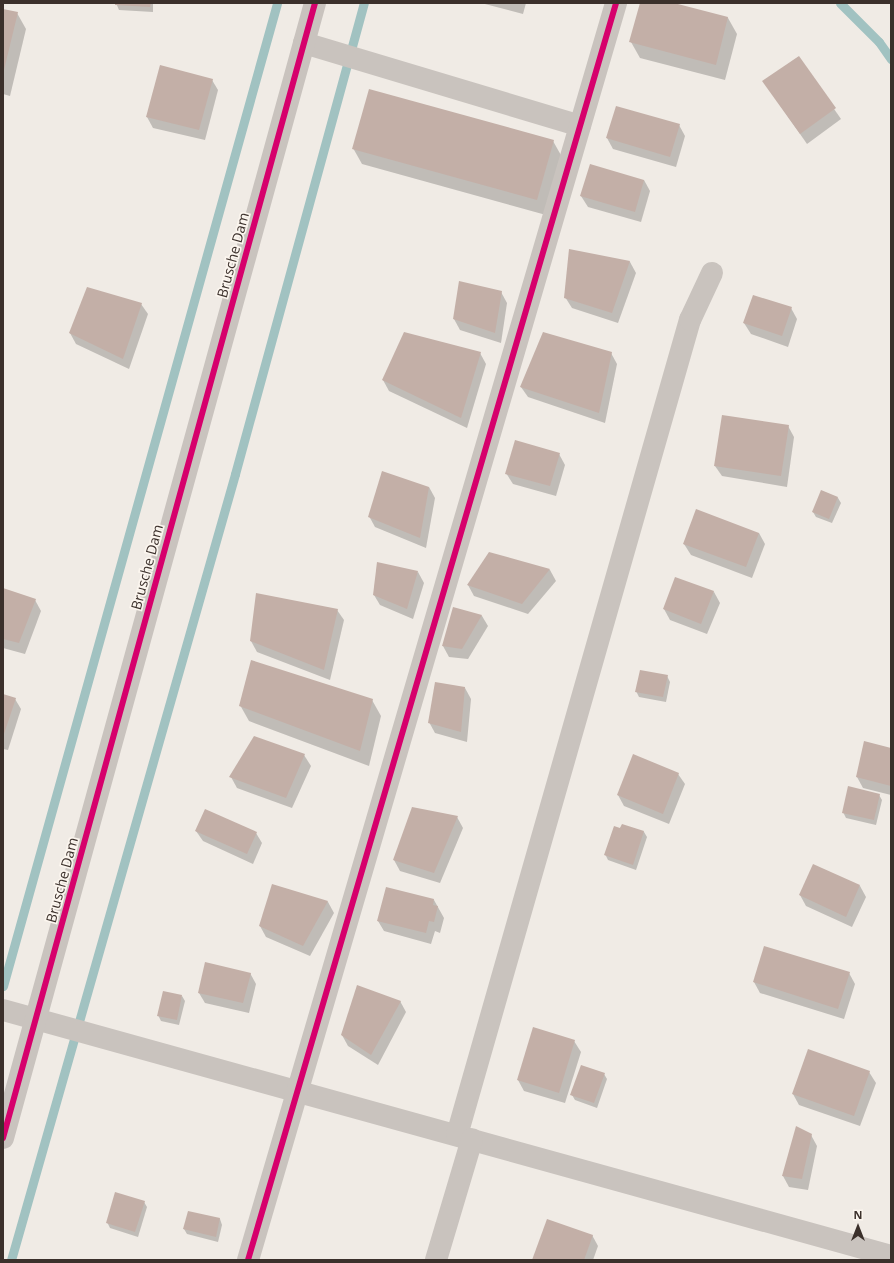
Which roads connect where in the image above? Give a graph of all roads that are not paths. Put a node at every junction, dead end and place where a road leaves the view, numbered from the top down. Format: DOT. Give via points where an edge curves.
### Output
graph roads {
  1 [pos="315,3"];
  2 [pos="616,3"];
  3 [pos="304,43"];
  4 [pos="580,126"];
  5 [pos="712,273"];
  6 [pos="6,1011"];
  7 [pos="36,1018"];
  8 [pos="296,1091"];
  9 [pos="465,1137"];
  10 [pos="3,1138"];
  11 [pos="891,1256"];
  12 [pos="248,1260"];
  13 [pos="436,1260"];
  1 -- 3 [label="street, Brusche Dam"];
  2 -- 4 [label="street"];
  3 -- 4 [label="street"];
  3 -- 7 [label="street, Brusche Dam"];
  4 -- 8 [label="street"];
  5 -- 9 [label="street" via="690,320"];
  6 -- 7 [label="street"];
  7 -- 8 [label="street"];
  7 -- 10 [label="street, Brusche Dam"];
  8 -- 9 [label="street"];
  8 -- 12 [label="street"];
  9 -- 11 [label="street"];
  9 -- 13 [label="street"];
}
